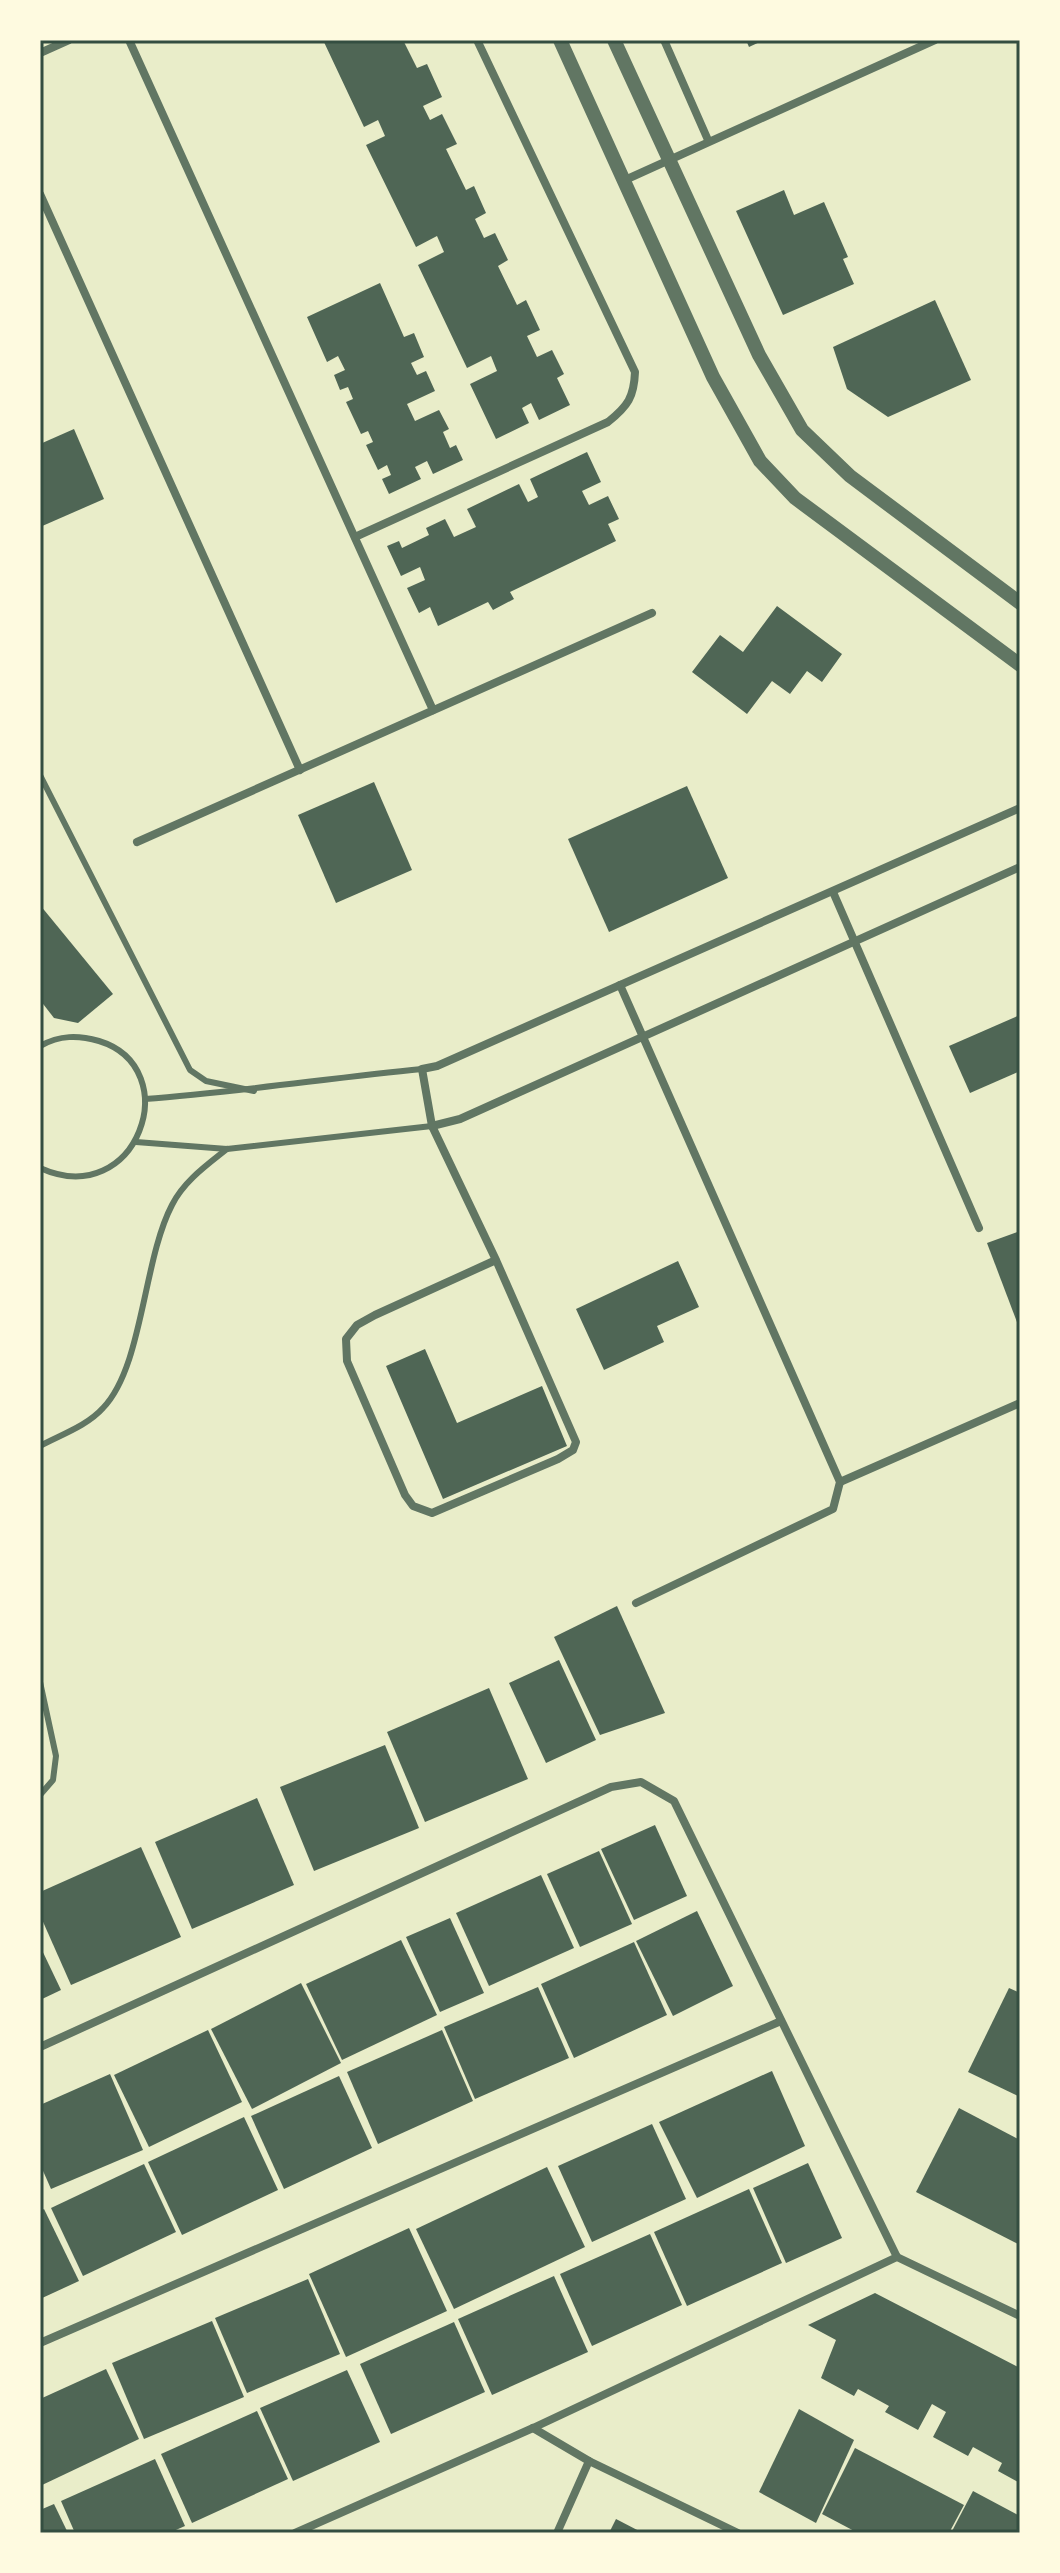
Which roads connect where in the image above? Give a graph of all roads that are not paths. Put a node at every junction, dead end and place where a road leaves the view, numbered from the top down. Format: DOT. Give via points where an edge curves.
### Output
graph roads {
  1 [pos="69,40"];
  2 [pos="129,40"];
  3 [pos="477,40"];
  4 [pos="560,40"];
  5 [pos="614,40"];
  6 [pos="664,40"];
  7 [pos="935,40"];
  8 [pos="40,53"];
  9 [pos="708,140"];
  10 [pos="668,160"];
  11 [pos="625,180"];
  12 [pos="40,194"];
  13 [pos="355,537"];
  14 [pos="1020,603"];
  15 [pos="652,613"];
  16 [pos="1020,665"];
  17 [pos="433,710"];
  18 [pos="300,770"];
  19 [pos="40,775"];
  20 [pos="1020,808"];
  21 [pos="137,842"];
  22 [pos="1020,867"];
  23 [pos="833,892"];
  24 [pos="855,942"];
  25 [pos="620,985"];
  26 [pos="643,1038"];
  27 [pos="40,1046"];
  28 [pos="422,1069"];
  29 [pos="254,1091"];
  30 [pos="145,1099"];
  31 [pos="432,1126"];
  32 [pos="136,1142"];
  33 [pos="227,1149"];
  34 [pos="40,1168"];
  35 [pos="979,1228"];
  36 [pos="496,1260"];
  37 [pos="1020,1403"];
  38 [pos="40,1446"];
  39 [pos="840,1482"];
  40 [pos="636,1603"];
  41 [pos="40,1682"];
  42 [pos="40,1795"];
  43 [pos="781,2021"];
  44 [pos="40,2047"];
  45 [pos="897,2257"];
  46 [pos="1020,2316"];
  47 [pos="40,2343"];
  48 [pos="533,2428"];
  49 [pos="589,2461"];
  50 [pos="295,2533"];
  51 [pos="557,2533"];
  52 [pos="738,2533"];
  1 -- 8 [label="street"];
  2 -- 13 [label="street"];
  3 -- 13 [label="street" via="635,372 634,394 608,422"];
  4 -- 11 [label="street"];
  5 -- 10 [label="street"];
  6 -- 9 [label="street"];
  7 -- 9 [label="street"];
  9 -- 10 [label="street"];
  10 -- 11 [label="street"];
  10 -- 14 [label="street" via="759,355 802,430 850,476"];
  11 -- 16 [label="street" via="713,377 760,461 795,498"];
  12 -- 18 [label="street"];
  13 -- 17 [label="street"];
  15 -- 17 [label="street"];
  17 -- 18 [label="street"];
  18 -- 21 [label="street"];
  19 -- 29 [label="lane" via="190,1070 206,1081"];
  20 -- 23 [label="street"];
  22 -- 24 [label="street"];
  23 -- 24 [label="street"];
  23 -- 25 [label="street"];
  24 -- 26 [label="street"];
  24 -- 35 [label="street"];
  25 -- 26 [label="street"];
  25 -- 28 [label="street"];
  26 -- 31 [label="street" via="460,1119"];
  26 -- 39 [label="street"];
  27 -- 30 [label="lane" via="54,1038 82,1036 108,1044 129,1061"];
  28 -- 29 [label="lane"];
  28 -- 31 [label="street"];
  29 -- 30 [label="lane"];
  30 -- 32 [label="lane"];
  31 -- 33 [label="lane"];
  31 -- 36 [label="street"];
  32 -- 33 [label="lane"];
  32 -- 34 [label="lane" via="120,1162 96,1175 70,1178"];
  33 -- 38 [label="lane" via="191,1179 171,1206 115,1393 89,1420"];
  36 -- 36 [label="street" via="375,1315 346,1339 347,1361 405,1495 422,1511 432,1513 558,1459 576,1442"];
  37 -- 39 [label="street"];
  39 -- 40 [label="street" via="833,1509"];
  41 -- 42 [label="lane" via="56,1756 53,1780"];
  43 -- 44 [label="street" via="674,1801 641,1782 611,1787"];
  43 -- 45 [label="street"];
  43 -- 47 [label="street"];
  45 -- 46 [label="street"];
  45 -- 48 [label="street"];
  48 -- 49 [label="street"];
  48 -- 50 [label="street"];
  49 -- 51 [label="street"];
  49 -- 52 [label="street"];
}
